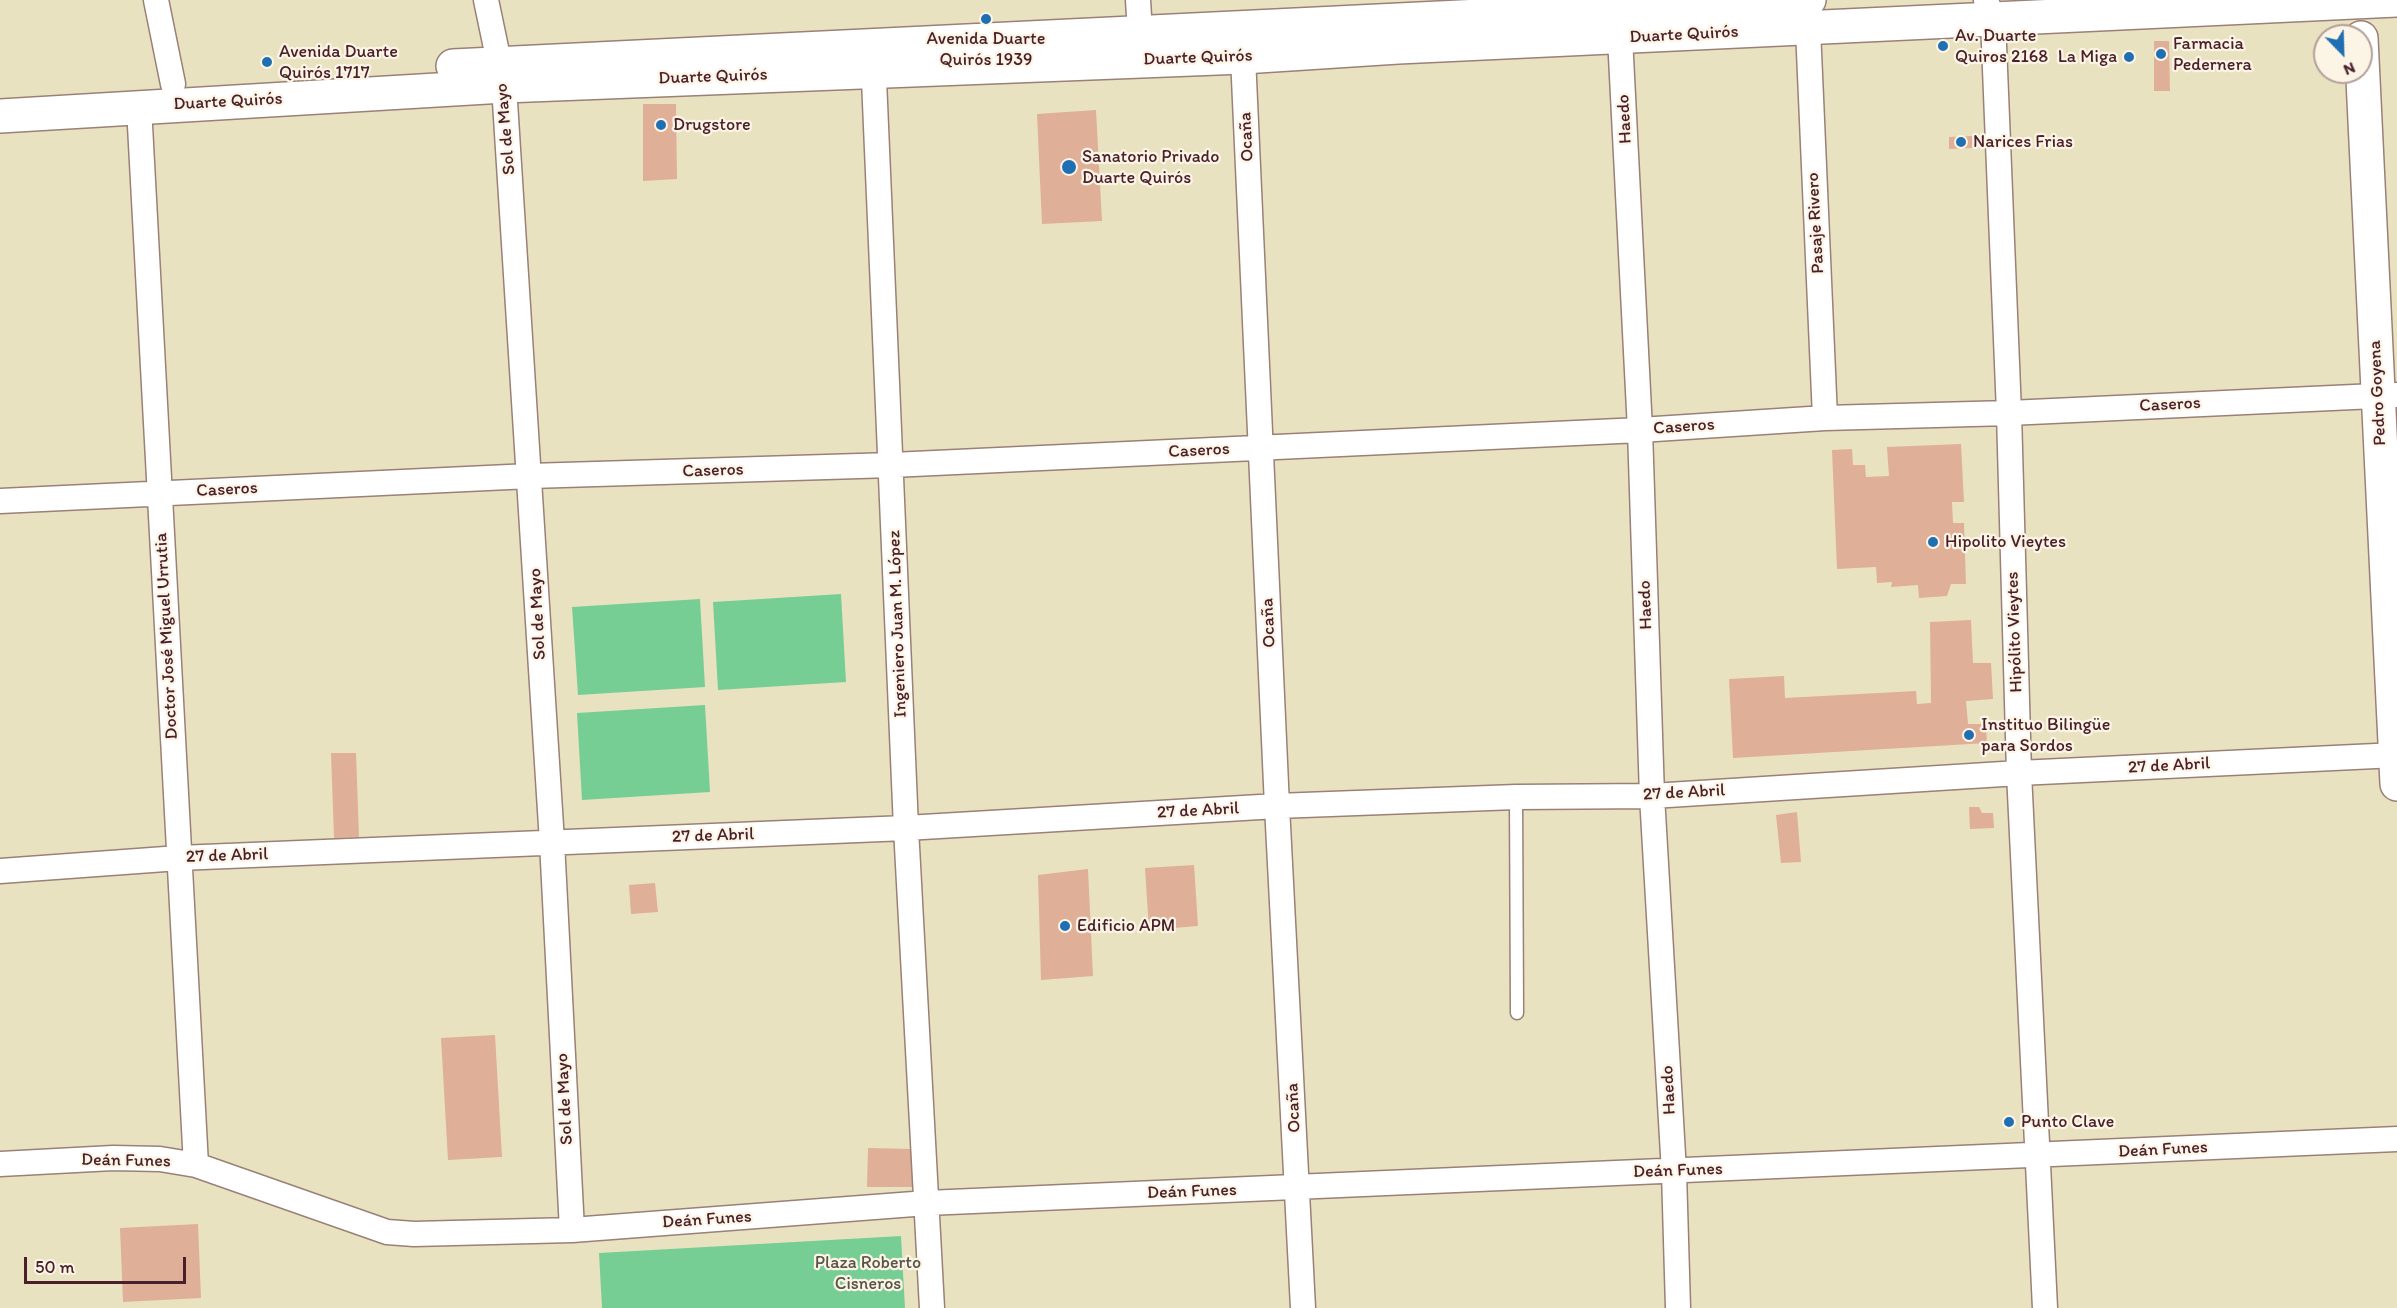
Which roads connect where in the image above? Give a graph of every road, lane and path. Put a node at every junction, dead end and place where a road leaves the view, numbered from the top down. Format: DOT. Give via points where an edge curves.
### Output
graph roads {
  1 [pos="156,0"];
  2 [pos="486,0"];
  3 [pos="2397,0"];
  4 [pos="2359,2"];
  5 [pos="1648,4"];
  6 [pos="1989,10"];
  7 [pos="1808,14"];
  8 [pos="1139,16"];
  9 [pos="1397,22"];
  10 [pos="2360,24"];
  11 [pos="1620,38"];
  12 [pos="1243,57"];
  13 [pos="873,58"];
  14 [pos="501,74"];
  15 [pos="173,84"];
  16 [pos="2364,84"];
  17 [pos="0,94"];
  18 [pos="139,107"];
  19 [pos="0,116"];
  20 [pos="2387,395"];
  21 [pos="2008,413"];
  22 [pos="1825,418"];
  23 [pos="1640,430"];
  24 [pos="1261,448"];
  25 [pos="892,465"];
  26 [pos="530,476"];
  27 [pos="160,494"];
  28 [pos="0,501"];
  29 [pos="2397,764"];
  30 [pos="2019,773"];
  31 [pos="1652,796"];
  32 [pos="1516,797"];
  33 [pos="1277,806"];
  34 [pos="906,828"];
  35 [pos="552,842"];
  36 [pos="179,858"];
  37 [pos="0,871"];
  38 [pos="1517,1013"];
  39 [pos="2397,1140"];
  40 [pos="2036,1156"];
  41 [pos="0,1164"];
  42 [pos="195,1165"];
  43 [pos="1674,1172"];
  44 [pos="1298,1188"];
  45 [pos="927,1203"];
  46 [pos="572,1230"];
  47 [pos="932,1308"];
  48 [pos="1303,1308"];
  49 [pos="1678,1308"];
  50 [pos="2044,1308"];
  1 -- 15 [label="street"];
  2 -- 14 [label="street, Sol de Mayo"];
  3 -- 4 [label="main road, Duarte Quirós"];
  4 -- 6 [label="main road, Duarte Quirós"];
  4 -- 10 [label="main road, Pedro Goyena"];
  5 -- 7 [label="main road, Duarte Quirós"];
  5 -- 9 [label="main road, Duarte Quirós"];
  6 -- 7 [label="main road, Duarte Quirós"];
  6 -- 21 [label="street, Hipólito Vieytes"];
  7 -- 11 [label="main road, Duarte Quirós"];
  7 -- 22 [label="street, Pasaje Rivero"];
  8 -- 9 [label="main road, Duarte Quirós"];
  8 -- 13 [label="main road, Duarte Quirós"];
  9 -- 11 [label="main road, Duarte Quirós"];
  9 -- 12 [label="main road, Duarte Quirós"];
  11 -- 23 [label="street, Haedo"];
  12 -- 13 [label="main road, Duarte Quirós"];
  12 -- 24 [label="street, Ocaña"];
  13 -- 14 [label="main road, Duarte Quirós"];
  13 -- 25 [label="street, Ingeniero Juan M. López"];
  14 -- 15 [label="main road, Duarte Quirós"];
  14 -- 18 [label="main road, Duarte Quirós"];
  14 -- 26 [label="street, Sol de Mayo"];
  15 -- 17 [label="main road, Duarte Quirós"];
  16 -- 20 [label="main road, Pedro Goyena"];
  18 -- 19 [label="main road, Duarte Quirós"];
  18 -- 27 [label="street, Doctor José Miguel Urrutia"];
  20 -- 21 [label="street, Caseros"];
  20 -- 29 [label="main road, Pedro Goyena"];
  21 -- 22 [label="street, Caseros"];
  21 -- 30 [label="street, Hipólito Vieytes"];
  22 -- 23 [label="street, Caseros"];
  23 -- 24 [label="street, Caseros"];
  23 -- 31 [label="street, Haedo"];
  24 -- 25 [label="street, Caseros"];
  24 -- 33 [label="street, Ocaña"];
  25 -- 26 [label="street, Caseros"];
  25 -- 34 [label="street, Ingeniero Juan M. López"];
  26 -- 27 [label="street, Caseros"];
  26 -- 35 [label="street, Sol de Mayo"];
  27 -- 28 [label="street, Caseros"];
  27 -- 36 [label="street, Doctor José Miguel Urrutia"];
  29 -- 30 [label="street, 27 de Abril"];
  30 -- 31 [label="street, 27 de Abril"];
  30 -- 40 [label="street, Hipólito Vieytes"];
  31 -- 32 [label="street, 27 de Abril"];
  31 -- 43 [label="street, Haedo"];
  32 -- 33 [label="street, 27 de Abril"];
  32 -- 38 [label="lane"];
  33 -- 34 [label="street, 27 de Abril"];
  33 -- 44 [label="street, Ocaña"];
  34 -- 35 [label="street, 27 de Abril"];
  34 -- 45 [label="street, Ingeniero Juan M. López"];
  35 -- 36 [label="street, 27 de Abril"];
  35 -- 46 [label="street, Sol de Mayo"];
  36 -- 37 [label="street, 27 de Abril"];
  36 -- 42 [label="street, Doctor José Miguel Urrutia"];
  39 -- 40 [label="street, Deán Funes"];
  40 -- 43 [label="street, Deán Funes"];
  40 -- 50 [label="street, Hipólito Vieytes"];
  41 -- 42 [label="street, Deán Funes" via="113,1158 160,1159"];
  42 -- 46 [label="street, Deán Funes" via="387,1232"];
  43 -- 44 [label="street, Deán Funes"];
  43 -- 49 [label="street, Haedo"];
  44 -- 45 [label="street, Deán Funes"];
  44 -- 48 [label="street, Ocaña"];
  45 -- 46 [label="street, Deán Funes"];
  45 -- 47 [label="street, Ingeniero Juan M. López"];
}
